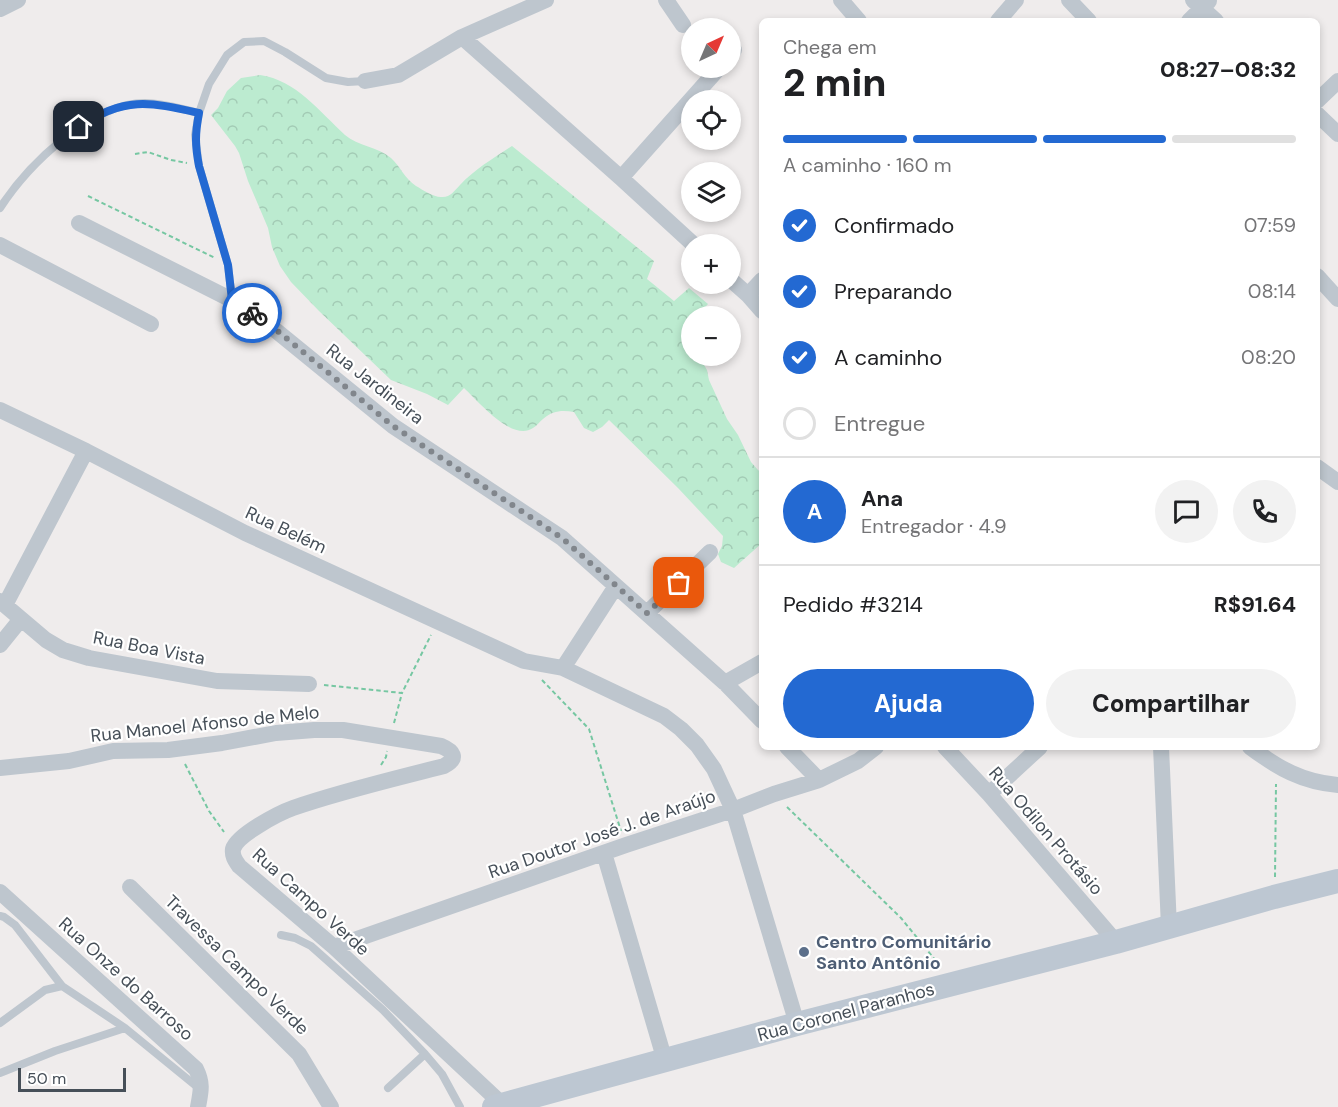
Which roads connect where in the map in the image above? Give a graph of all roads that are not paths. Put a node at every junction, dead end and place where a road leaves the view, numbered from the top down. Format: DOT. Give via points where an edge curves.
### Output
graph roads {
  1 [pos="18,0"];
  2 [pos="546,0"];
  3 [pos="666,0"];
  4 [pos="841,0"];
  5 [pos="1016,0"];
  6 [pos="1069,0"];
  7 [pos="1202,3"];
  8 [pos="0,9"];
  9 [pos="856,18"];
  10 [pos="1001,18"];
  11 [pos="1086,18"];
  12 [pos="1191,18"];
  13 [pos="1214,18"];
  14 [pos="681,23"];
  15 [pos="462,37"];
  16 [pos="709,78"];
  17 [pos="365,81"];
  18 [pos="1338,81"];
  19 [pos="1320,98"];
  20 [pos="199,113"];
  21 [pos="1320,117"];
  22 [pos="1338,134"];
  23 [pos="621,178"];
  24 [pos="0,208"];
  25 [pos="79,223"];
  26 [pos="682,234"];
  27 [pos="0,245"];
  28 [pos="1320,279"];
  29 [pos="759,283"];
  30 [pos="741,289"];
  31 [pos="748,295"];
  32 [pos="1337,295"];
  33 [pos="232,300"];
  34 [pos="759,308"];
  35 [pos="151,324"];
  36 [pos="0,410"];
  37 [pos="86,452"];
  38 [pos="1320,469"];
  39 [pos="1338,482"];
  40 [pos="710,552"];
  41 [pos="616,586"];
  42 [pos="3,603"];
  43 [pos="647,613"];
  44 [pos="21,619"];
  45 [pos="0,645"];
  46 [pos="759,664"];
  47 [pos="562,668"];
  48 [pos="725,683"];
  49 [pos="309,684"];
  50 [pos="759,718"];
  51 [pos="790,750"];
  52 [pos="872,750"];
  53 [pos="948,750"];
  54 [pos="1037,750"];
  55 [pos="1161,750"];
  56 [pos="1254,750"];
  57 [pos="0,768"];
  58 [pos="431,769"];
  59 [pos="819,780"];
  60 [pos="1338,785"];
  61 [pos="989,794"];
  62 [pos="733,810"];
  63 [pos="604,853"];
  64 [pos="1338,881"];
  65 [pos="129,887"];
  66 [pos="0,892"];
  67 [pos="0,916"];
  68 [pos="1169,927"];
  69 [pos="281,935"];
  70 [pos="1116,942"];
  71 [pos="334,947"];
  72 [pos="62,986"];
  73 [pos="0,1023"];
  74 [pos="797,1024"];
  75 [pos="125,1028"];
  76 [pos="425,1054"];
  77 [pos="665,1061"];
  78 [pos="0,1073"];
  79 [pos="388,1088"];
  80 [pos="201,1090"];
  81 [pos="498,1106"];
  82 [pos="198,1107"];
  83 [pos="331,1107"];
  84 [pos="460,1107"];
  1 -- 8 [label="street"];
  2 -- 15 [label="street"];
  3 -- 14 [label="street"];
  4 -- 9 [label="street"];
  5 -- 10 [label="street"];
  6 -- 11 [label="street"];
  7 -- 12 [label="street"];
  7 -- 13 [label="street"];
  15 -- 17 [label="street" via="398,75"];
  15 -- 23 [label="street"];
  16 -- 23 [label="street"];
  17 -- 20 [label="lane" via="326,78 264,41 244,42 227,55 209,84"];
  18 -- 19 [label="street"];
  20 -- 24 [label="lane" via="145,103 127,105 91,119 67,135 35,166"];
  20 -- 33 [label="lane" via="195,135 199,166 228,265"];
  21 -- 22 [label="street"];
  23 -- 26 [label="street"];
  25 -- 33 [label="street, Rua Jardineira"];
  27 -- 35 [label="street"];
  28 -- 32 [label="street"];
  29 -- 31 [label="street"];
  30 -- 31 [label="street"];
  31 -- 34 [label="street"];
  33 -- 41 [label="street, Rua Jardineira" via="274,328 393,426 562,538"];
  36 -- 37 [label="street, Rua Belém"];
  37 -- 42 [label="street"];
  37 -- 47 [label="street, Rua Belém" via="245,533 524,661"];
  38 -- 39 [label="street"];
  40 -- 43 [label="street"];
  41 -- 43 [label="street, Rua Jardineira"];
  41 -- 47 [label="street"];
  42 -- 44 [label="street, Rua Boa Vista"];
  43 -- 48 [label="street, Rua Jardineira"];
  44 -- 45 [label="street"];
  44 -- 49 [label="street, Rua Boa Vista" via="63,650 89,658 217,681"];
  46 -- 48 [label="street"];
  47 -- 62 [label="street, Rua Belém" via="664,716 681,729 714,769"];
  48 -- 50 [label="street, Rua Jardineira"];
  51 -- 59 [label="street"];
  52 -- 59 [label="street, Rua Doutor José J. de Araújo"];
  53 -- 61 [label="street, Rua Odilon Protásio"];
  54 -- 61 [label="street"];
  55 -- 68 [label="street"];
  56 -- 60 [label="street" via="1295,775"];
  57 -- 58 [label="street, Rua Manoel Afonso de Melo" via="69,761 112,751 177,749 276,733 342,730 441,746 451,751 450,763"];
  58 -- 71 [label="street, Rua Campo Verde" via="291,809 264,822 234,847 234,859 239,866"];
  59 -- 62 [label="street, Rua Doutor José J. de Araújo"];
  61 -- 70 [label="street, Rua Odilon Protásio"];
  62 -- 63 [label="street, Rua Doutor José J. de Araújo"];
  62 -- 74 [label="street, Rua Belém"];
  63 -- 71 [label="street, Rua Doutor José J. de Araújo"];
  63 -- 77 [label="street"];
  64 -- 68 [label="street, Rua Coronel Paranhos"];
  65 -- 83 [label="street, Travessa Campo Verde" via="299,1054"];
  66 -- 80 [label="street, Rua Onze do Barroso" via="189,1062 200,1078"];
  67 -- 72 [label="lane" via="15,925"];
  68 -- 70 [label="street, Rua Coronel Paranhos"];
  69 -- 76 [label="lane" via="311,946 383,1010"];
  70 -- 74 [label="street, Rua Coronel Paranhos"];
  71 -- 81 [label="street, Rua Campo Verde"];
  72 -- 73 [label="lane" via="45,990"];
  72 -- 75 [label="lane"];
  74 -- 77 [label="street, Rua Coronel Paranhos"];
  75 -- 78 [label="lane"];
  75 -- 80 [label="lane"];
  76 -- 79 [label="lane"];
  76 -- 84 [label="lane" via="442,1074"];
  77 -- 81 [label="street, Rua Coronel Paranhos"];
  80 -- 82 [label="street"];
}
